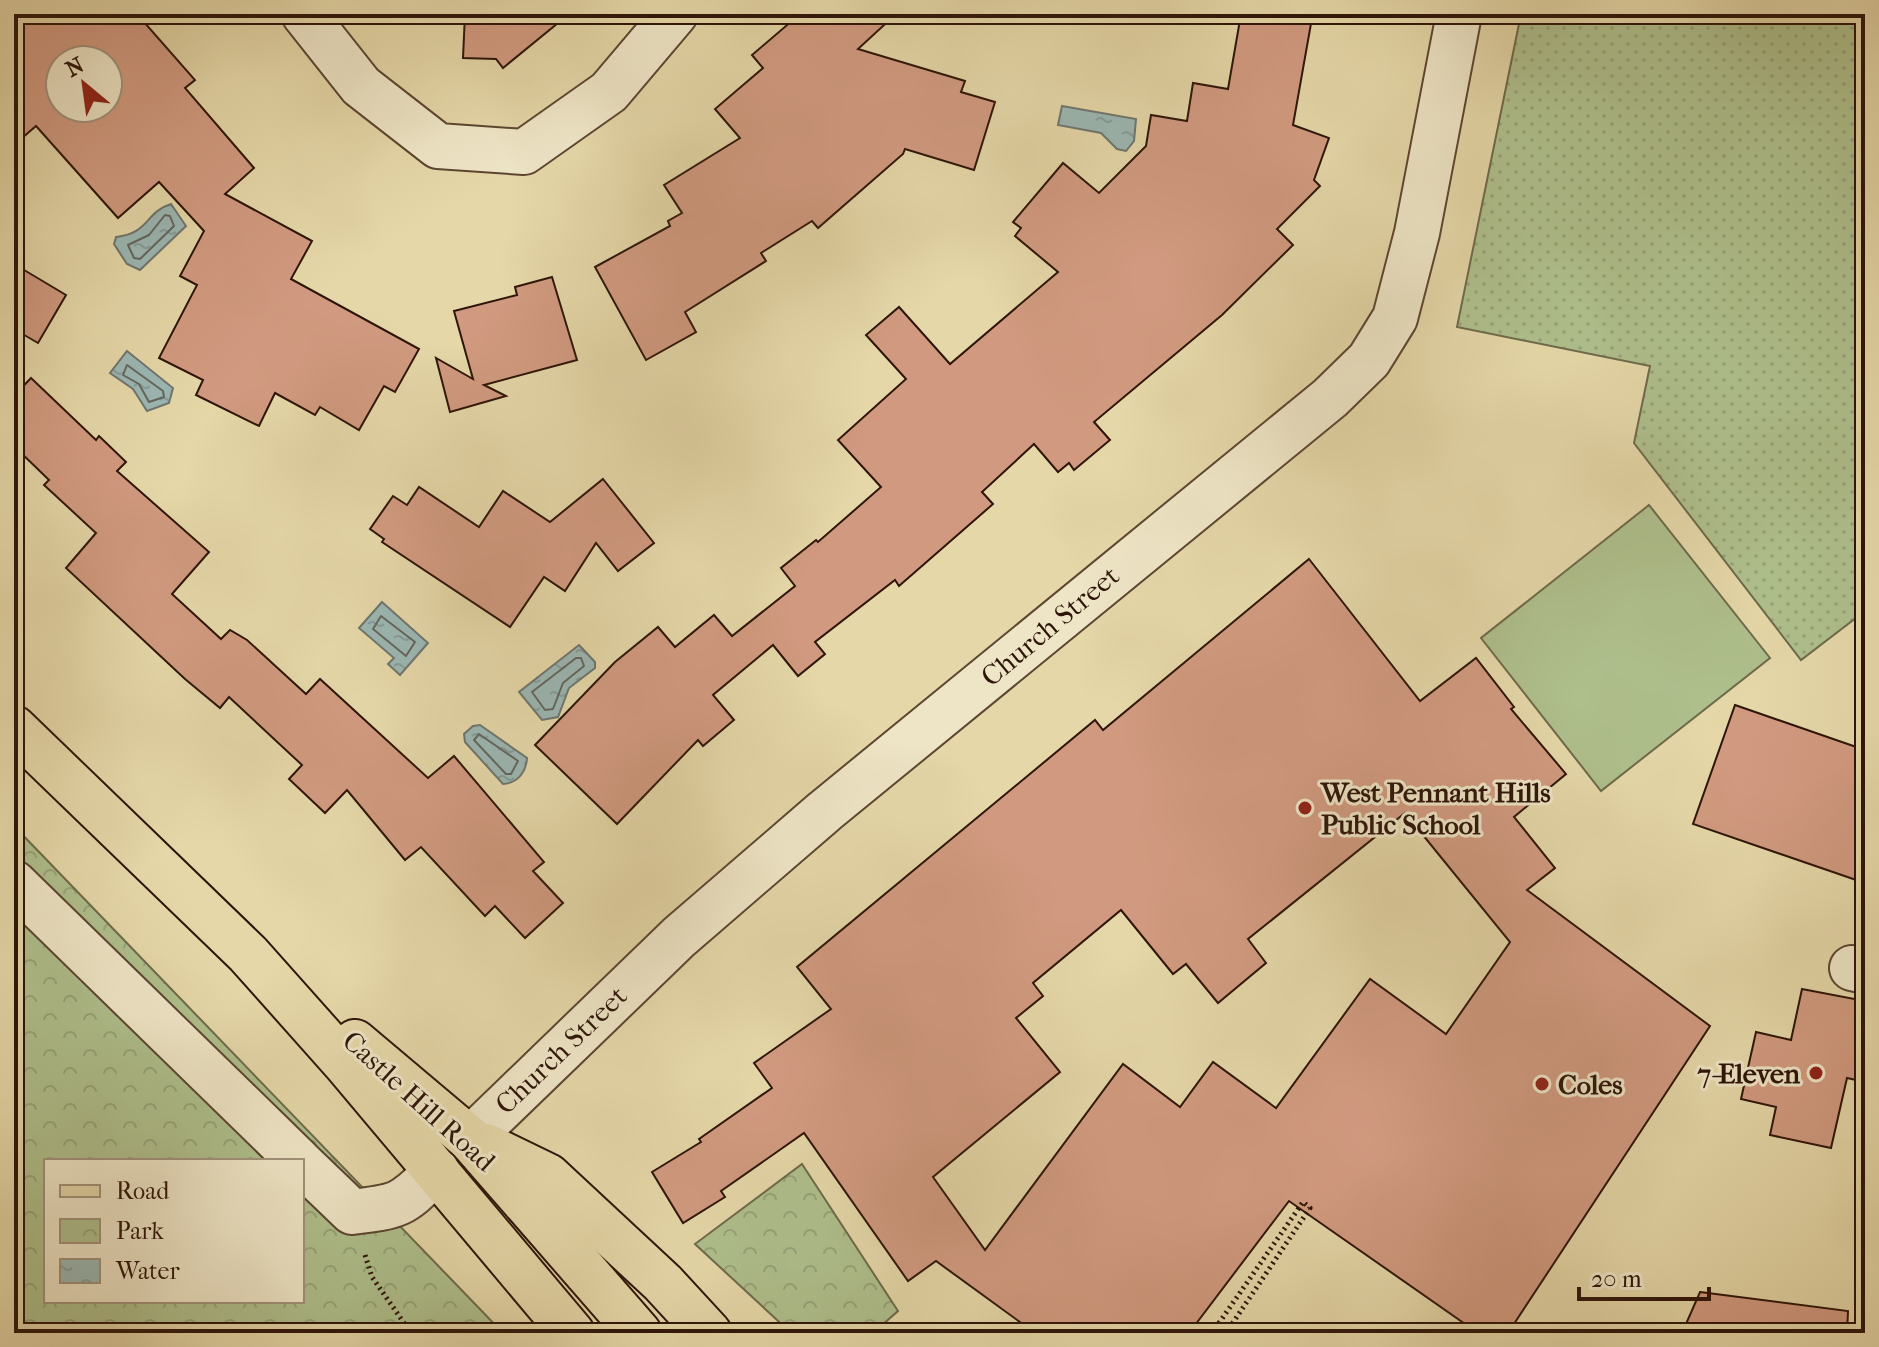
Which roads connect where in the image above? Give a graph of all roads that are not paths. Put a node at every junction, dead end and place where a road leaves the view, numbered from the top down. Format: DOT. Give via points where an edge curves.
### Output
graph roads {
  1 [pos="304,14"];
  2 [pos="675,14"];
  3 [pos="1459,14"];
  4 [pos="14,728"];
  5 [pos="14,883"];
  6 [pos="248,954"];
  7 [pos="470,1139"];
  8 [pos="298,1159"];
  9 [pos="304,1165"];
  10 [pos="437,1171"];
  11 [pos="572,1333"];
  12 [pos="639,1333"];
  13 [pos="709,1333"];
  1 -- 2 [label="street" via="361,86 438,146 524,152 609,92"];
  3 -- 7 [label="street, Church Street" via="1417,233 1395,318 1369,360 1330,398 679,937"];
  4 -- 6 [label="main road, Castle Hill Road"];
  5 -- 8 [label="street"];
  6 -- 7 [label="main road, Castle Hill Road"];
  6 -- 10 [label="main road, Castle Hill Road"];
  7 -- 10 [label="main road"];
  7 -- 12 [label="main road, Castle Hill Road"];
  7 -- 13 [label="main road" via="548,1176"];
  9 -- 10 [label="street" via="352,1212 391,1209"];
  10 -- 11 [label="main road, Castle Hill Road"];
}
